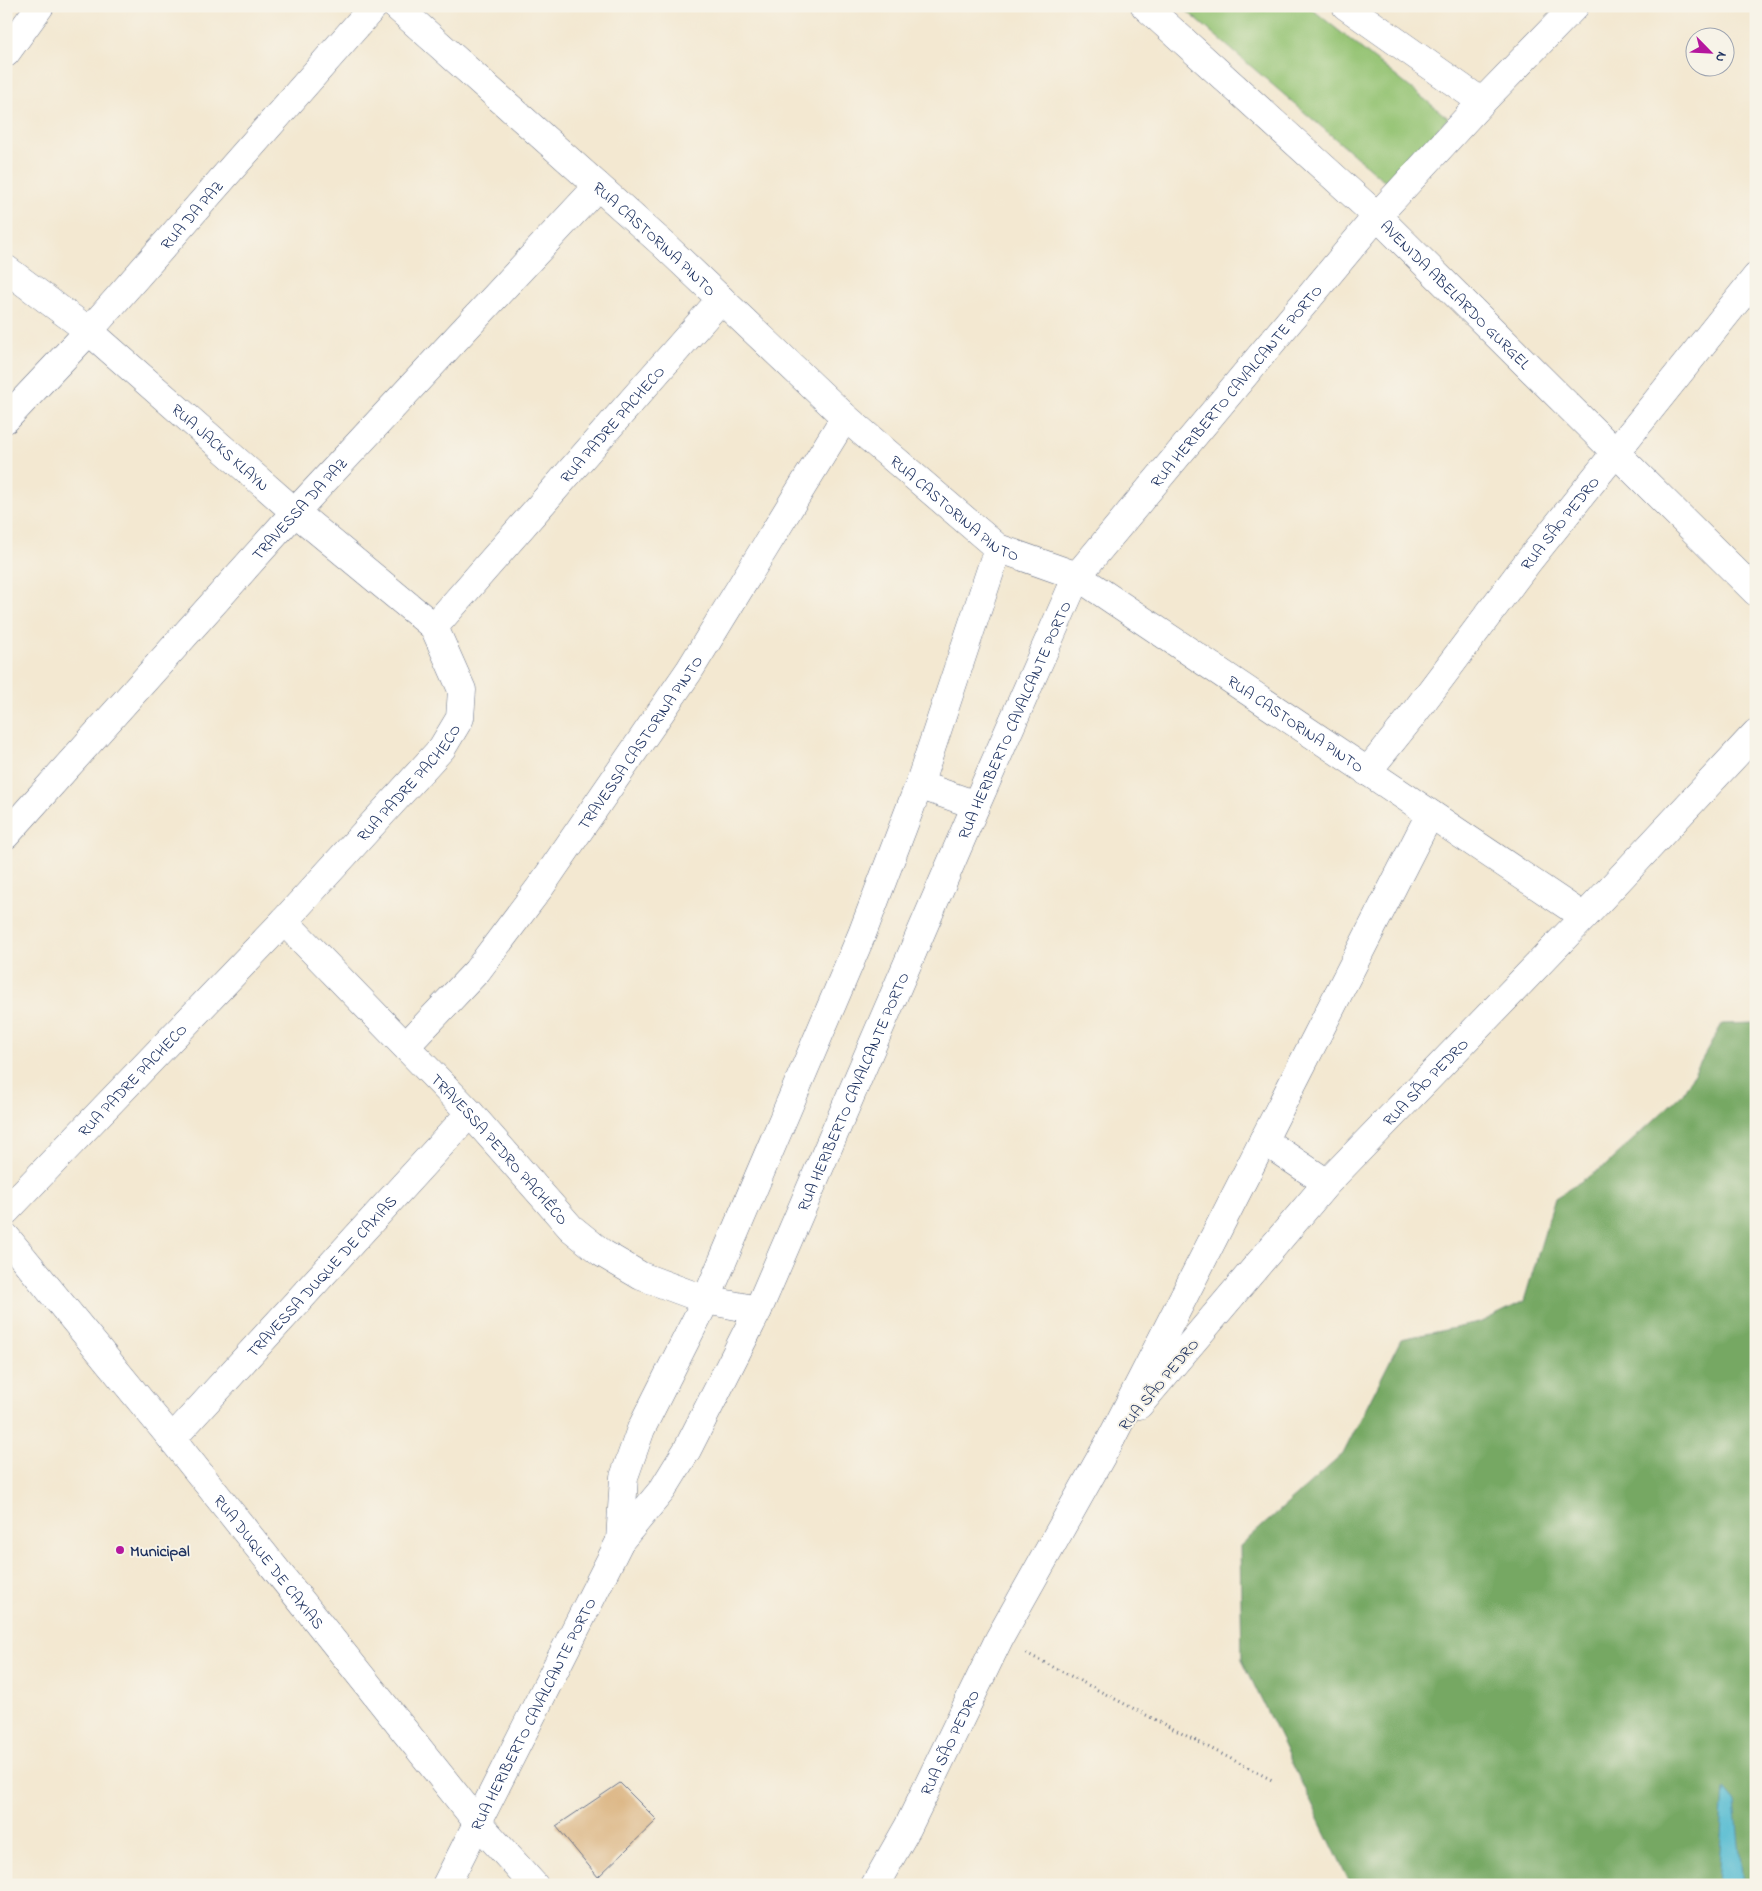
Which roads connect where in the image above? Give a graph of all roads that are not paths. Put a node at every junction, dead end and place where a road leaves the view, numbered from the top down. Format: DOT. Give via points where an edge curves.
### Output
graph roads {
  1 [pos="40,6"];
  2 [pos="374,6"];
  3 [pos="396,6"];
  4 [pos="1145,6"];
  5 [pos="1346,6"];
  6 [pos="1574,6"];
  7 [pos="6,53"];
  8 [pos="1482,102"];
  9 [pos="598,186"];
  10 [pos="1377,216"];
  11 [pos="6,269"];
  12 [pos="1756,277"];
  13 [pos="721,299"];
  14 [pos="89,331"];
  15 [pos="845,417"];
  16 [pos="6,419"];
  17 [pos="1614,453"];
  18 [pos="295,512"];
  19 [pos="998,548"];
  20 [pos="1077,576"];
  21 [pos="1756,592"];
  22 [pos="434,627"];
  23 [pos="1756,733"];
  24 [pos="1367,772"];
  25 [pos="919,785"];
  26 [pos="976,805"];
  27 [pos="1430,814"];
  28 [pos="6,836"];
  29 [pos="1584,917"];
  30 [pos="284,921"];
  31 [pos="406,1046"];
  32 [pos="470,1113"];
  33 [pos="1263,1140"];
  34 [pos="1327,1183"];
  35 [pos="6,1211"];
  36 [pos="6,1237"];
  37 [pos="706,1300"];
  38 [pos="758,1310"];
  39 [pos="172,1439"];
  40 [pos="1110,1441"];
  41 [pos="620,1541"];
  42 [pos="478,1823"];
  43 [pos="446,1885"];
  44 [pos="534,1885"];
  45 [pos="875,1885"];
  1 -- 7 [label="street"];
  2 -- 14 [label="street, RUA DA PAZ"];
  3 -- 9 [label="street, RUA CASTORINA PINTO"];
  4 -- 10 [label="street, AVENIDA ABELARDO GURGEL"];
  5 -- 8 [label="street"];
  6 -- 8 [label="street, RUA HERIBERTO CAVALCANTE PORTO"];
  8 -- 10 [label="street, RUA HERIBERTO CAVALCANTE PORTO"];
  9 -- 13 [label="street, RUA CASTORINA PINTO"];
  9 -- 18 [label="street, TRAVESSA DA PAZ"];
  10 -- 17 [label="street, AVENIDA ABELARDO GURGEL"];
  10 -- 20 [label="street, RUA HERIBERTO CAVALCANTE PORTO"];
  11 -- 14 [label="street, RUA JACKS KLAYN"];
  12 -- 17 [label="street, RUA SÃO PEDRO"];
  13 -- 15 [label="street, RUA CASTORINA PINTO"];
  13 -- 22 [label="street, RUA PADRE PACHECO"];
  14 -- 16 [label="street, RUA DA PAZ"];
  14 -- 18 [label="street, RUA JACKS KLAYN"];
  15 -- 19 [label="street, RUA CASTORINA PINTO"];
  15 -- 31 [label="street, TRAVESSA CASTORINA PINTO" via="689,671 541,886 477,971"];
  17 -- 21 [label="street, AVENIDA ABELARDO GURGEL"];
  17 -- 24 [label="street, RUA SÃO PEDRO"];
  18 -- 22 [label="street, RUA JACKS KLAYN"];
  18 -- 28 [label="street, TRAVESSA DA PAZ"];
  19 -- 20 [label="street, RUA CASTORINA PINTO"];
  19 -- 25 [label="street, RUA HERIBERTO CAVALCANTE PORTO"];
  20 -- 24 [label="street, RUA CASTORINA PINTO"];
  20 -- 26 [label="street, RUA HERIBERTO CAVALCANTE PORTO"];
  22 -- 30 [label="street, RUA PADRE PACHECO" via="462,690 460,718 442,748"];
  23 -- 29 [label="street, RUA SÃO PEDRO"];
  24 -- 27 [label="street, RUA CASTORINA PINTO"];
  25 -- 26 [label="street"];
  25 -- 37 [label="street, RUA HERIBERTO CAVALCANTE PORTO" via="862,934"];
  26 -- 38 [label="street, RUA HERIBERTO CAVALCANTE PORTO"];
  27 -- 29 [label="street, RUA CASTORINA PINTO"];
  27 -- 33 [label="street, RUA SÃO PEDRO"];
  29 -- 34 [label="street, RUA SÃO PEDRO"];
  30 -- 31 [label="street, TRAVESSA PEDRO PACHÊCO"];
  30 -- 35 [label="street, RUA PADRE PACHECO"];
  31 -- 32 [label="street, TRAVESSA PEDRO PACHÊCO"];
  32 -- 37 [label="street, TRAVESSA PEDRO PACHÊCO" via="571,1228 602,1253 642,1276"];
  32 -- 39 [label="street, TRAVESSA DUQUE DE CAXIAS"];
  33 -- 34 [label="street"];
  33 -- 40 [label="street, RUA SÃO PEDRO"];
  34 -- 40 [label="street, RUA SÃO PEDRO"];
  36 -- 39 [label="street, RUA DUQUE DE CAXIAS"];
  37 -- 38 [label="street, TRAVESSA PEDRO PACHÊCO"];
  37 -- 41 [label="street, RUA HERIBERTO CAVALCANTE PORTO" via="641,1429 624,1476"];
  38 -- 41 [label="street, RUA HERIBERTO CAVALCANTE PORTO" via="687,1450 663,1489"];
  39 -- 42 [label="street, RUA DUQUE DE CAXIAS"];
  40 -- 45 [label="street, RUA SÃO PEDRO" via="999,1639 908,1827"];
  41 -- 42 [label="street, RUA HERIBERTO CAVALCANTE PORTO"];
  42 -- 43 [label="street, RUA HERIBERTO CAVALCANTE PORTO"];
  42 -- 44 [label="street, RUA DUQUE DE CAXIAS"];
}
